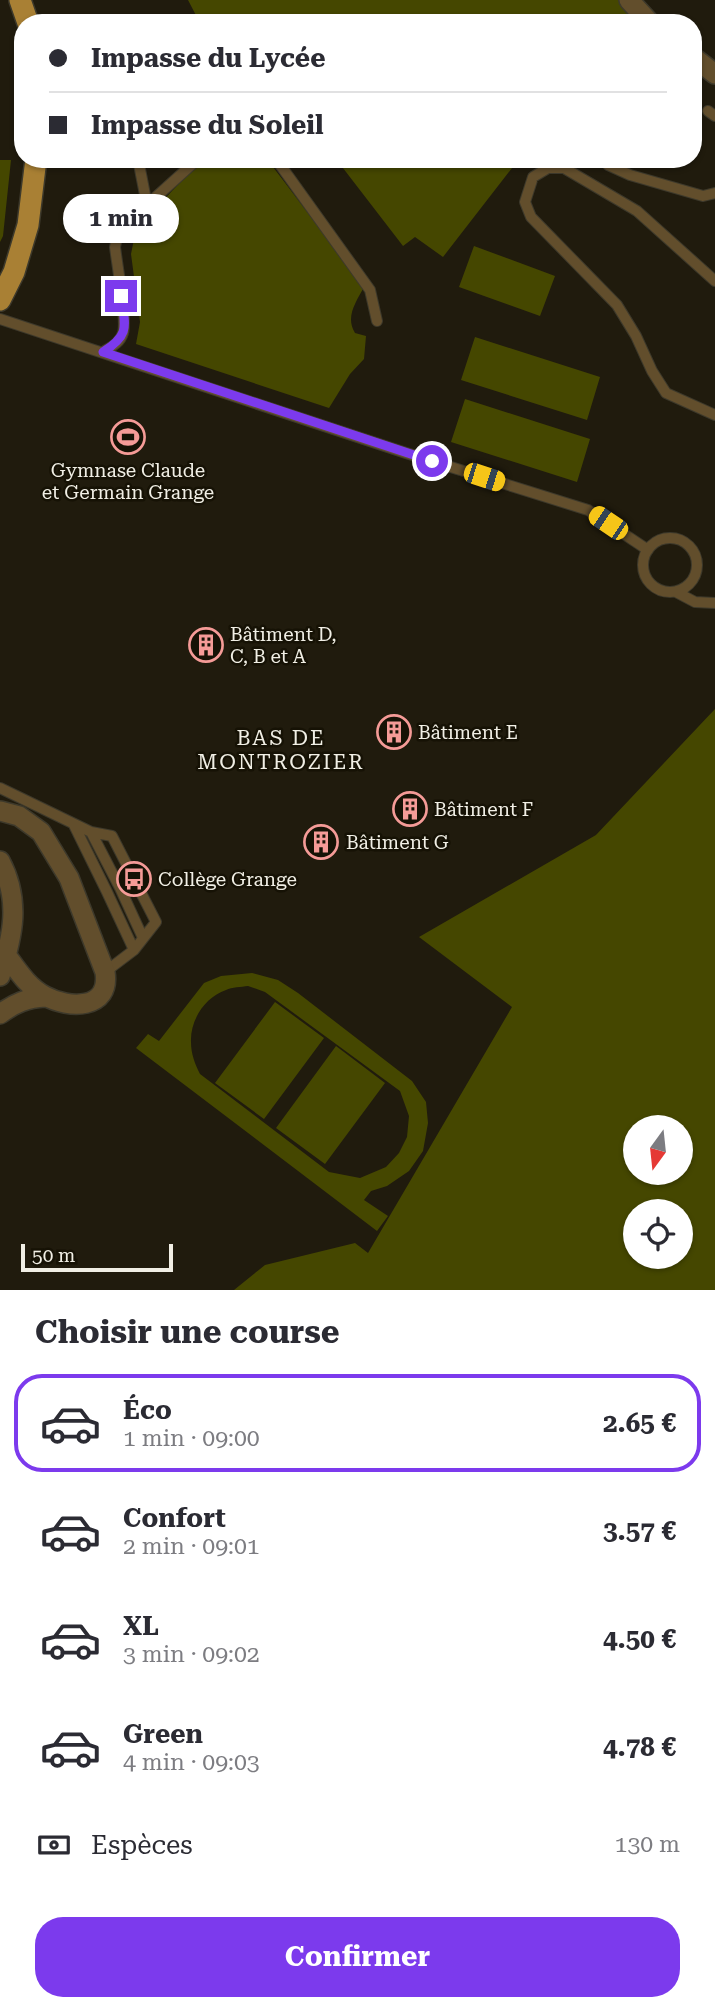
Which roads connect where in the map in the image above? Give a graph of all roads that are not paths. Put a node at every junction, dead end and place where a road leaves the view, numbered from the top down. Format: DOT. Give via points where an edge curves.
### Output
graph roads {
  1 [pos="629,0"];
  2 [pos="642,14"];
  3 [pos="35,168"];
  4 [pos="140,168"];
  5 [pos="188,168"];
  6 [pos="282,168"];
  7 [pos="612,168"];
  8 [pos="715,193"];
  9 [pos="147,205"];
  10 [pos="715,281"];
  11 [pos="0,300"];
  12 [pos="0,318"];
  13 [pos="377,321"];
  14 [pos="103,352"];
  15 [pos="715,415"];
  16 [pos="648,550"];
  17 [pos="676,592"];
  18 [pos="715,603"];
  19 [pos="0,788"];
  20 [pos="0,811"];
  21 [pos="73,824"];
  22 [pos="91,832"];
  23 [pos="0,861"];
  24 [pos="143,938"];
  25 [pos="134,950"];
  26 [pos="7,956"];
  27 [pos="105,972"];
  28 [pos="0,976"];
  29 [pos="46,997"];
  30 [pos="0,1014"];
  1 -- 2 [label="street"];
  3 -- 11 [label="main road" via="28,225"];
  4 -- 9 [label="lane"];
  5 -- 9 [label="lane"];
  6 -- 13 [label="lane" via="370,290"];
  7 -- 8 [label="lane" via="703,196"];
  9 -- 14 [label="lane" via="117,238 124,332 118,343"];
  10 -- 15 [label="lane" via="637,211 575,174 548,168 533,177 525,202 531,217 617,305 666,393"];
  12 -- 14 [label="lane"];
  14 -- 16 [label="lane" via="588,510"];
  16 -- 17 [label="lane" via="643,567 650,584"];
  16 -- 17 [label="lane" via="670,537 693,549 696,575 685,589"];
  17 -- 18 [label="lane" via="695,602"];
  19 -- 21 [label="lane"];
  20 -- 27 [label="street" via="19,816 41,832 69,878"];
  21 -- 22 [label="lane"];
  21 -- 25 [label="lane"];
  22 -- 24 [label="lane"];
  22 -- 24 [label="lane" via="112,836 156,922"];
  23 -- 26 [label="street" via="13,904"];
  24 -- 25 [label="lane"];
  25 -- 27 [label="lane"];
  26 -- 28 [label="street"];
  26 -- 29 [label="street" via="29,985"];
  27 -- 29 [label="street" via="100,998 72,1004"];
  29 -- 30 [label="street" via="20,1001"];
}
